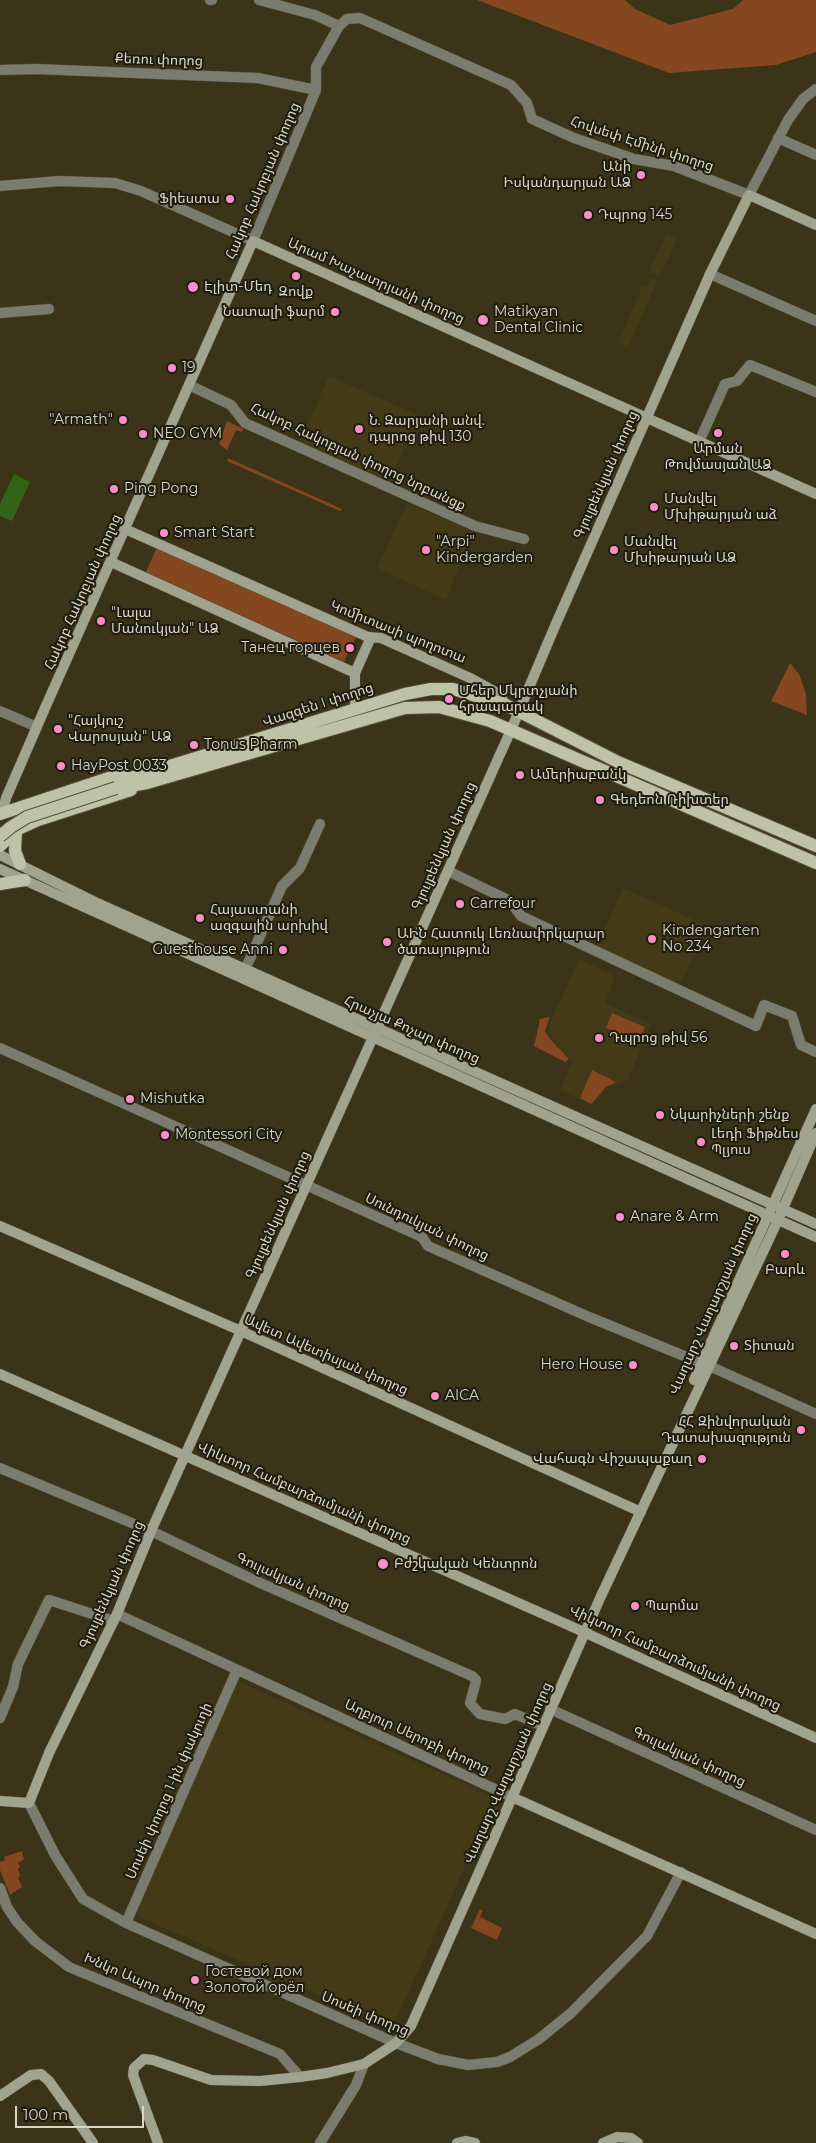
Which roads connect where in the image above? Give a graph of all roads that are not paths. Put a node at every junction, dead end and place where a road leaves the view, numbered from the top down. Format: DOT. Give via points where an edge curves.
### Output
graph roads {
  1 [pos="259,0"];
  2 [pos="340,26"];
  3 [pos="0,70"];
  4 [pos="816,89"];
  5 [pos="316,90"];
  6 [pos="778,138"];
  7 [pos="816,155"];
  8 [pos="0,186"];
  9 [pos="749,195"];
  10 [pos="816,225"];
  11 [pos="253,241"];
  12 [pos="710,274"];
  13 [pos="49,310"];
  14 [pos="0,314"];
  15 [pos="816,321"];
  16 [pos="189,385"];
  17 [pos="816,392"];
  18 [pos="647,418"];
  19 [pos="699,442"];
  20 [pos="816,494"];
  21 [pos="125,529"];
  22 [pos="524,539"];
  23 [pos="111,562"];
  24 [pos="371,637"];
  25 [pos="355,673"];
  26 [pos="506,705"];
  27 [pos="355,709"];
  28 [pos="0,711"];
  29 [pos="518,712"];
  30 [pos="37,727"];
  31 [pos="511,730"];
  32 [pos="143,778"];
  33 [pos="115,786"];
  34 [pos="1,814"];
  35 [pos="320,824"];
  36 [pos="0,828"];
  37 [pos="16,830"];
  38 [pos="0,836"];
  39 [pos="0,846"];
  40 [pos="816,846"];
  41 [pos="0,855"];
  42 [pos="816,863"];
  43 [pos="20,864"];
  44 [pos="0,869"];
  45 [pos="448,871"];
  46 [pos="25,880"];
  47 [pos="0,884"];
  48 [pos="245,970"];
  49 [pos="375,1034"];
  50 [pos="0,1048"];
  51 [pos="816,1052"];
  52 [pos="816,1109"];
  53 [pos="816,1133"];
  54 [pos="306,1185"];
  55 [pos="778,1207"];
  56 [pos="773,1218"];
  57 [pos="816,1224"];
  58 [pos="0,1226"];
  59 [pos="816,1237"];
  60 [pos="241,1332"];
  61 [pos="705,1364"];
  62 [pos="0,1374"];
  63 [pos="816,1414"];
  64 [pos="185,1456"];
  65 [pos="0,1468"];
  66 [pos="640,1512"];
  67 [pos="150,1531"];
  68 [pos="115,1617"];
  69 [pos="585,1632"];
  70 [pos="237,1670"];
  71 [pos="550,1709"];
  72 [pos="0,1718"];
  73 [pos="543,1726"];
  74 [pos="816,1738"];
  75 [pos="512,1796"];
  76 [pos="0,1801"];
  77 [pos="29,1804"];
  78 [pos="816,1830"];
  79 [pos="681,1872"];
  80 [pos="0,1888"];
  81 [pos="126,1923"];
  82 [pos="816,1934"];
  83 [pos="396,2043"];
  84 [pos="364,2064"];
  85 [pos="300,2077"];
  86 [pos="0,2096"];
  87 [pos="93,2143"];
  88 [pos="158,2143"];
  89 [pos="320,2143"];
  90 [pos="457,2143"];
  91 [pos="475,2143"];
  92 [pos="603,2143"];
  93 [pos="638,2143"];
  1 -- 2 [label="street" via="315,14"];
  2 -- 5 [label="street, Հակոբ Հակոբյան փողոց" via="316,67"];
  2 -- 9 [label="street, Հովսեփ Էմինի փողոց" via="347,19 360,18 511,85 527,103 532,119 591,144 634,159 674,166"];
  3 -- 5 [label="street, Քեռու փողոց" via="258,78"];
  4 -- 6 [label="street, Գյուլբենկյան փողոց" via="803,99"];
  5 -- 11 [label="street, Հակոբ Հակոբյան փողոց"];
  6 -- 7 [label="street"];
  6 -- 9 [label="street, Գյուլբենկյան փողոց"];
  8 -- 11 [label="street" via="59,181 115,183"];
  9 -- 10 [label="street, Հովսեփ Էմինի փողոց"];
  9 -- 12 [label="street, Գյուլբենկյան փողոց"];
  11 -- 16 [label="street, Հակոբ Հակոբյան փողոց"];
  11 -- 18 [label="street, Արամ Խաչատրյանի փողոց"];
  12 -- 15 [label="street"];
  12 -- 18 [label="street, Գյուլբենկյան փողոց"];
  13 -- 14 [label="street"];
  16 -- 21 [label="street, Հակոբ Հակոբյան փողոց"];
  16 -- 22 [label="street, Հակոբ Հակոբյան փողոց նրբանցք" via="225,402 244,423 475,526"];
  17 -- 19 [label="street" via="754,365 747,367 736,381 725,384"];
  18 -- 19 [label="street, Արամ Խաչատրյանի փողոց"];
  18 -- 29 [label="street, Գյուլբենկյան փողոց"];
  19 -- 20 [label="street, Արամ Խաչատրյանի փողոց"];
  21 -- 23 [label="street, Հակոբ Հակոբյան փողոց"];
  21 -- 24 [label="street, Կոմիտասի պողոտա"];
  23 -- 25 [label="street"];
  23 -- 30 [label="street, Հակոբ Հակոբյան փողոց"];
  24 -- 25 [label="street"];
  24 -- 26 [label="street, Կոմիտասի պողոտա" via="382,638 484,684 499,694"];
  25 -- 27 [label="street"];
  26 -- 27 [label="main road, Վազգեն I փողոց" via="453,689 431,689"];
  26 -- 29 [label="main road, Կոմիտասի պողոտա"];
  27 -- 32 [label="main road, Վազգեն I փողոց"];
  28 -- 30 [label="street"];
  29 -- 31 [label="street, Գյուլբենկյան փողոց"];
  29 -- 40 [label="main road, Կոմիտասի պողոտա" via="618,762"];
  30 -- 34 [label="street, Հակոբ Հակոբյան փողոց"];
  31 -- 32 [label="main road, Վազգեն I փողոց" via="452,709 405,708"];
  31 -- 42 [label="main road"];
  31 -- 45 [label="street, Գյուլբենկյան փողոց"];
  32 -- 33 [label="main road, Վազգեն I փողոց"];
  32 -- 34 [label="main road, Վազգեն I փողոց" via="114,776"];
  32 -- 37 [label="main road, Վազգեն I փողոց" via="121,795 38,820"];
  33 -- 36 [label="main road, Վազգեն I փողոց" via="26,813"];
  33 -- 38 [label="main road, Վազգեն I փողոց, bridge" via="27,817"];
  34 -- 37 [label="main road" via="4,823"];
  35 -- 48 [label="street" via="300,868 282,886"];
  37 -- 39 [label="main road"];
  37 -- 43 [label="main road" via="15,852"];
  41 -- 43 [label="street, Հրաչյա Քոչար փողոց"];
  43 -- 48 [label="street, Հրաչյա Քոչար փողոց"];
  44 -- 46 [label="street, Հրաչյա Քոչար փողոց"];
  45 -- 49 [label="street, Գյուլբենկյան փողոց"];
  45 -- 51 [label="street" via="510,901 521,916 756,1026 764,1005 792,1016 801,1046"];
  46 -- 47 [label="main road"];
  46 -- 49 [label="street, Հրաչյա Քոչար փողոց"];
  48 -- 49 [label="street, Հրաչյա Քոչար փողոց"];
  49 -- 54 [label="street, Գյուլբենկյան փողոց"];
  49 -- 55 [label="street, Հրաչյա Քոչար փողոց"];
  49 -- 56 [label="street, Հրաչյա Քոչար փողոց"];
  50 -- 54 [label="street, Սունդուկյան փողոց"];
  52 -- 55 [label="street, Վաղարշ Վաղարշյան փողոց"];
  53 -- 55 [label="street, Վաղարշ Վաղարշյան փողոց"];
  54 -- 60 [label="street, Գյուլբենկյան փողոց"];
  54 -- 61 [label="street, Սունդուկյան փողոց" via="422,1237 428,1246"];
  55 -- 56 [label="street, Վաղարշ Վաղարշյան փողոց"];
  55 -- 57 [label="street, Հրաչյա Քոչար փողոց"];
  56 -- 59 [label="street, Հրաչյա Քոչար փողոց"];
  56 -- 61 [label="street, Վաղարշ Վաղարշյան փողոց"];
  58 -- 60 [label="street, Ավետ Ավետիսյան փողոց"];
  60 -- 64 [label="street, Գյուլբենկյան փողոց"];
  60 -- 66 [label="street, Ավետ Ավետիսյան փողոց"];
  61 -- 63 [label="street, Սունդուկյան փողոց"];
  61 -- 66 [label="street, Վաղարշ Վաղարշյան փողոց" via="642,1494"];
  62 -- 64 [label="street, Վիկտոր Համբարձումյանի փողոց"];
  64 -- 67 [label="street, Գյուլբենկյան փողոց"];
  64 -- 69 [label="street, Վիկտոր Համբարձումյանի փողոց"];
  65 -- 67 [label="street, Գուլակյան փողոց"];
  66 -- 69 [label="street, Վաղարշ Վաղարշյան փողոց"];
  67 -- 68 [label="street, Գյուլբենկյան փողոց"];
  67 -- 73 [label="street, Գուլակյան փողոց" via="472,1676 476,1680 470,1703 480,1714 505,1719 515,1714"];
  68 -- 70 [label="street, Աղբյուր Սերոբի փողոց"];
  68 -- 72 [label="street, Աղբյուր Սերոբի փողոց" via="49,1600 18,1664 13,1688"];
  68 -- 77 [label="street, Գյուլբենկյան փողոց" via="49,1753"];
  69 -- 71 [label="street, Վաղարշ Վաղարշյան փողոց"];
  69 -- 74 [label="street, Վիկտոր Համբարձումյանի փողոց"];
  70 -- 75 [label="street, Աղբյուր Սերոբի փողոց"];
  70 -- 81 [label="street, Սոսեի փողոց 1-ին փակուղի"];
  71 -- 73 [label="street, Վաղարշ Վաղարշյան փողոց"];
  71 -- 78 [label="street, Գուլակյան փողոց"];
  73 -- 75 [label="street, Վաղարշ Վաղարշյան փողոց"];
  75 -- 79 [label="street, Աղբյուր Սերոբի փողոց"];
  75 -- 83 [label="street, Վաղարշ Վաղարշյան փողոց" via="411,2026"];
  76 -- 77 [label="street"];
  77 -- 81 [label="street, Սոսեի փողոց" via="54,1854 83,1899"];
  79 -- 82 [label="street, Աղբյուր Սերոբի փողոց"];
  79 -- 83 [label="street, Սոսեի փողոց" via="640,1944 571,2013 524,2049 497,2062 468,2065 438,2059"];
  80 -- 85 [label="street, Խնկո Ապոր փողոց" via="17,1922 70,1967 280,2054"];
  81 -- 83 [label="street, Սոսեի փողոց"];
  83 -- 84 [label="street, Վաղարշ Վաղարշյան փողոց"];
  84 -- 85 [label="street, Վաղարշ Վաղարշյան փողոց"];
  84 -- 89 [label="street" via="356,2085"];
  85 -- 88 [label="street, Վաղարշ Վաղարշյան փողոց" via="260,2081 211,2080 144,2059 134,2068 133,2075"];
  86 -- 87 [label="street" via="31,2075 41,2074"];
  90 -- 91 [label="street"];
  92 -- 93 [label="street" via="631,2138"];
}
